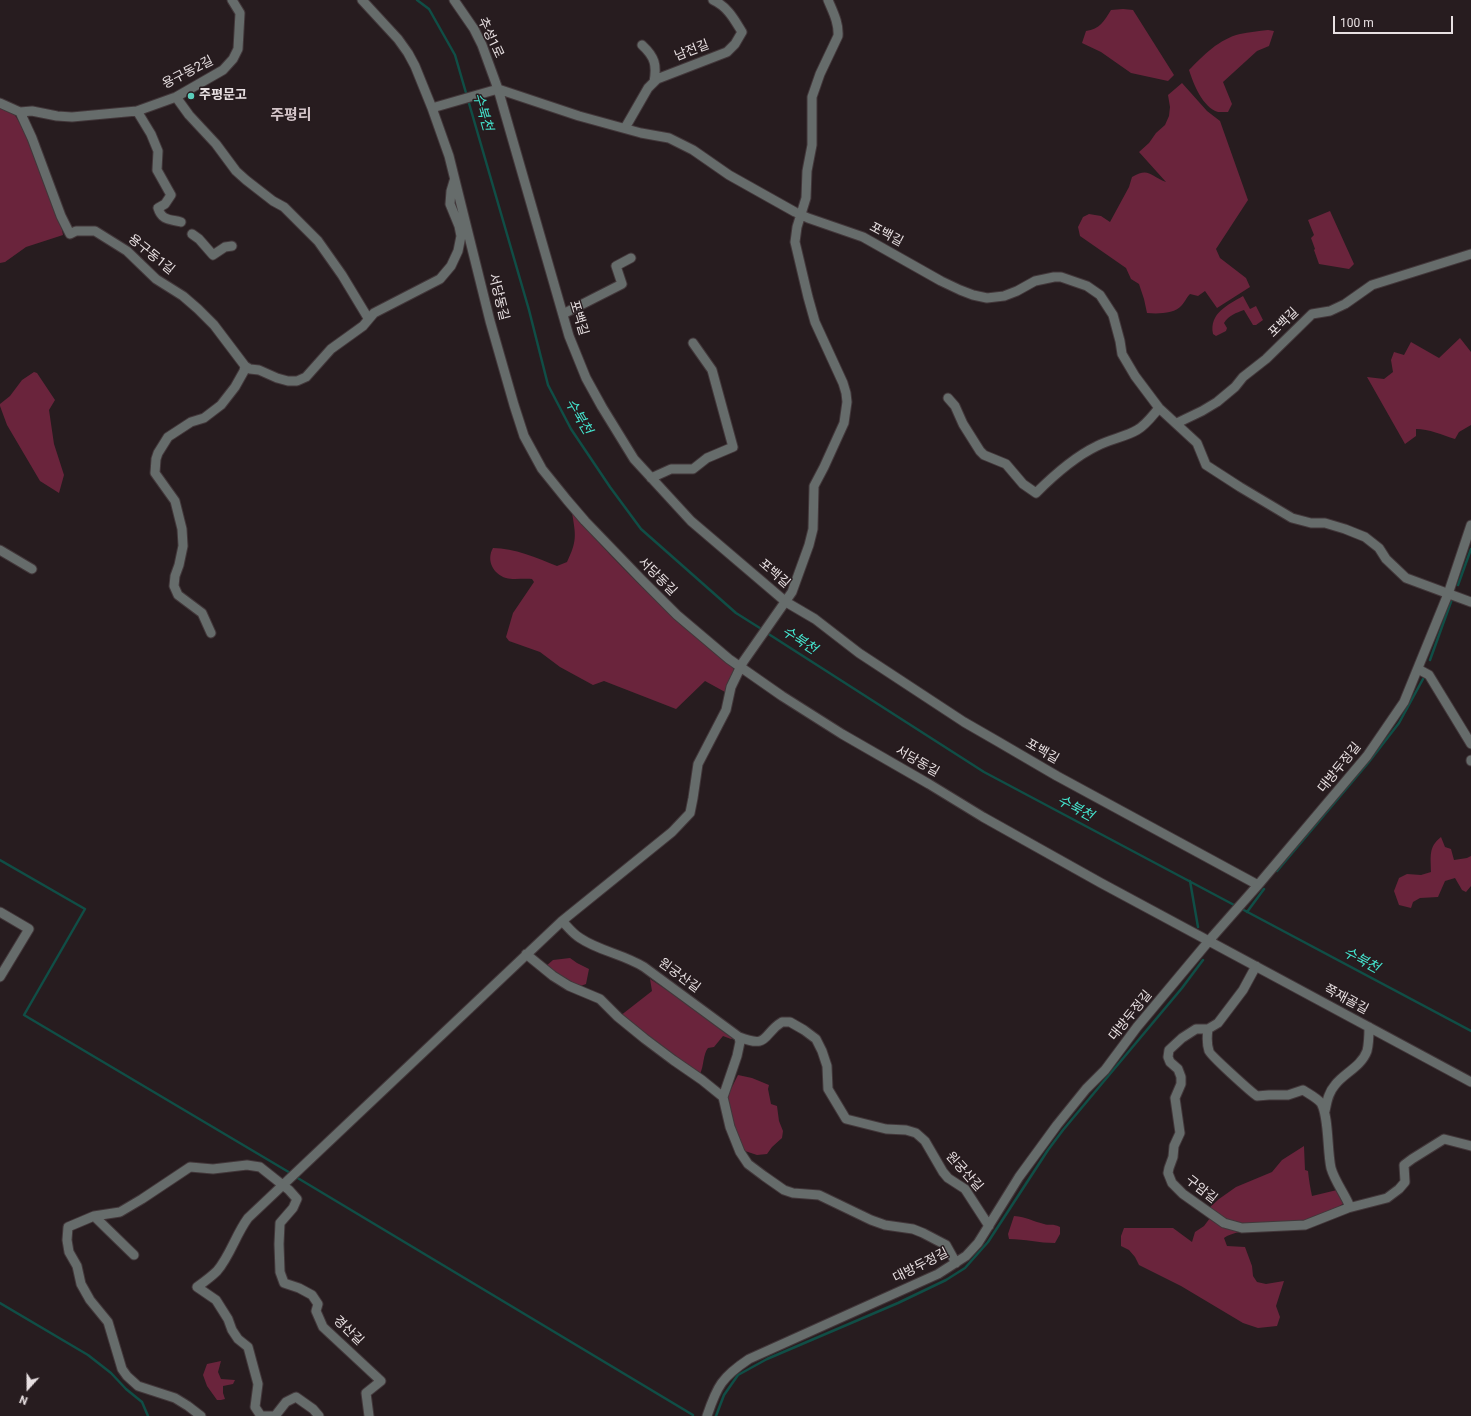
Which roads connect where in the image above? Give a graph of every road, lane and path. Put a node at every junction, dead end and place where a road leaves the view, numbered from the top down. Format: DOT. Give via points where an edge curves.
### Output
graph roads {
  1 [pos="232,0"];
  2 [pos="362,0"];
  3 [pos="454,0"];
  4 [pos="713,0"];
  5 [pos="828,0"];
  6 [pos="642,45"];
  7 [pos="654,82"];
  8 [pos="495,90"];
  9 [pos="176,97"];
  10 [pos="0,103"];
  11 [pos="432,108"];
  12 [pos="137,111"];
  13 [pos="20,112"];
  14 [pos="624,128"];
  15 [pos="454,181"];
  16 [pos="801,214"];
  17 [pos="181,222"];
  18 [pos="192,234"];
  19 [pos="232,246"];
  20 [pos="1471,254"];
  21 [pos="631,258"];
  22 [pos="563,314"];
  23 [pos="368,318"];
  24 [pos="693,343"];
  25 [pos="245,366"];
  26 [pos="948,398"];
  27 [pos="1159,408"];
  28 [pos="1177,423"];
  29 [pos="651,478"];
  30 [pos="1471,525"];
  31 [pos="0,550"];
  32 [pos="32,569"];
  33 [pos="1448,594"];
  34 [pos="1471,602"];
  35 [pos="784,604"];
  36 [pos="212,632"];
  37 [pos="742,665"];
  38 [pos="1418,670"];
  39 [pos="1471,744"];
  40 [pos="1258,885"];
  41 [pos="0,912"];
  42 [pos="562,921"];
  43 [pos="1211,939"];
  44 [pos="526,954"];
  45 [pos="1256,966"];
  46 [pos="0,977"];
  47 [pos="1369,1027"];
  48 [pos="1208,1029"];
  49 [pos="740,1037"];
  50 [pos="1471,1082"];
  51 [pos="723,1097"];
  52 [pos="1325,1111"];
  53 [pos="1471,1146"];
  54 [pos="286,1183"];
  55 [pos="1350,1207"];
  56 [pos="94,1216"];
  57 [pos="989,1226"];
  58 [pos="134,1255"];
  59 [pos="956,1264"];
  60 [pos="201,1416"];
  61 [pos="261,1416"];
  62 [pos="319,1416"];
  63 [pos="369,1416"];
  64 [pos="707,1416"];
  1 -- 9 [label="street, 용구동2길" via="240,13 238,49 233,60 223,70"];
  2 -- 11 [label="street, 서당동길" via="408,53"];
  3 -- 8 [label="street, 추성1로" via="474,29 482,46"];
  4 -- 7 [label="street, 남전길" via="728,10 742,32 735,44 727,52 663,75"];
  5 -- 16 [label="street" via="836,17 838,36 812,97 812,145 807,171 806,198"];
  6 -- 7 [label="street" via="653,58 656,70"];
  7 -- 14 [label="street, 남전길"];
  8 -- 11 [label="street"];
  8 -- 14 [label="street, 포백길"];
  8 -- 22 [label="street, 포백길"];
  9 -- 12 [label="street, 용구동2길"];
  9 -- 23 [label="street" via="236,171 284,207 318,241"];
  10 -- 13 [label="street"];
  11 -- 15 [label="street, 서당동길"];
  12 -- 13 [label="street, 용구동2길" via="72,117 32,111"];
  12 -- 17 [label="street" via="158,151 157,170 171,195 165,204 158,208 160,214 164,218"];
  13 -- 25 [label="street, 용구동1길" via="70,234 76,231 95,232 127,251 156,279 184,296 198,309 214,325"];
  14 -- 16 [label="street, 포백길" via="679,142 729,175"];
  15 -- 23 [label="street" via="450,204 460,226 461,236 451,266 440,279 382,308"];
  15 -- 37 [label="street, 서당동길" via="514,405 524,436 542,469 584,521 677,615"];
  16 -- 27 [label="street, 포백길" via="863,237 941,281 973,295 987,298 1004,296 1035,281 1054,277 1087,286 1100,295 1113,315 1122,354"];
  16 -- 35 [label="street" via="796,250 815,322 843,383 847,402 844,423 814,486 812,537 792,592"];
  18 -- 19 [label="street" via="213,255 225,247"];
  20 -- 28 [label="street, 포백길" via="1372,285 1345,304 1330,311 1312,314 1266,360 1243,377 1217,402"];
  21 -- 22 [label="street" via="616,266 622,284"];
  22 -- 29 [label="street, 포백길" via="569,336 589,383 634,460"];
  23 -- 25 [label="street" via="363,326 331,349 306,377 297,381 277,378"];
  24 -- 29 [label="street" via="712,370 734,447 707,458 693,469 671,469"];
  25 -- 36 [label="street" via="235,387 221,405 204,418 191,422 168,437 156,459 155,473 175,501 182,529 184,546 174,586 178,595 202,613"];
  26 -- 27 [label="street" via="956,406 980,451 1006,464 1023,484 1036,493 1083,454 1144,425"];
  27 -- 28 [label="street, 포백길"];
  28 -- 33 [label="street, 포백길" via="1197,443 1206,465 1240,487 1292,518 1311,524 1325,523 1345,528 1365,537 1406,578"];
  29 -- 35 [label="street, 포백길" via="691,521"];
  30 -- 33 [label="street, 대방두정길"];
  31 -- 32 [label="street"];
  33 -- 34 [label="street, 포백길"];
  33 -- 38 [label="street, 대방두정길"];
  35 -- 37 [label="street"];
  35 -- 40 [label="street, 포백길" via="815,619 859,653 997,741"];
  37 -- 42 [label="street" via="731,686 726,710 698,764 690,813 672,832"];
  37 -- 43 [label="street, 서당동길" via="782,696 842,734 983,817"];
  38 -- 39 [label="street" via="1429,675"];
  38 -- 40 [label="street, 대방두정길" via="1404,702 1367,756"];
  40 -- 43 [label="street, 대방두정길"];
  41 -- 46 [label="street" via="29,929"];
  42 -- 44 [label="street"];
  42 -- 49 [label="street, 원궁산길" via="586,942 644,967"];
  43 -- 45 [label="street, 쪽재골길"];
  43 -- 57 [label="street, 대방두정길" via="1057,1125 1019,1176"];
  44 -- 51 [label="street" via="569,986 600,999 645,1039"];
  44 -- 54 [label="street"];
  45 -- 47 [label="street, 쪽재골길"];
  45 -- 48 [label="street, 구암길" via="1218,1023"];
  47 -- 50 [label="street, 쪽재골길"];
  47 -- 52 [label="street" via="1366,1053 1354,1069 1335,1085 1327,1098"];
  48 -- 52 [label="street" via="1209,1053 1250,1091 1258,1096 1288,1095 1303,1090 1320,1102"];
  48 -- 55 [label="street, 구암길" via="1196,1029 1169,1050 1170,1062 1181,1077 1175,1098 1180,1133 1174,1146 1168,1173 1172,1183 1224,1224 1242,1228 1305,1226"];
  49 -- 51 [label="street" via="737,1056"];
  49 -- 57 [label="street, 원궁산길" via="753,1041 763,1040 782,1022 790,1022 812,1036 822,1051 828,1076 828,1089 846,1119 916,1133 925,1141 948,1178 965,1189"];
  51 -- 59 [label="street" via="730,1127 740,1152 748,1164 764,1176 784,1190 819,1195 884,1225 905,1227 923,1233 946,1245"];
  52 -- 55 [label="street" via="1332,1168"];
  53 -- 55 [label="street, 구암길" via="1444,1139 1404,1166 1405,1182 1387,1198"];
  54 -- 56 [label="street, 경산길" via="260,1167 190,1167 120,1212"];
  54 -- 61 [label="street" via="248,1218 217,1270 197,1286 216,1300 238,1339 248,1347 258,1384 255,1407"];
  54 -- 63 [label="street, 경산길" via="297,1199 280,1223 278,1244 282,1278 284,1283 312,1295 318,1304 316,1311 323,1327 381,1381 366,1393"];
  56 -- 58 [label="street"];
  56 -- 60 [label="street, 경산길" via="68,1227 69,1252 77,1266 81,1284 108,1322 122,1369 138,1386 175,1398"];
  57 -- 59 [label="street, 대방두정길" via="978,1243"];
  59 -- 64 [label="street, 대방두정길" via="749,1359 722,1381"];
  61 -- 62 [label="street" via="274,1416 286,1402 296,1397"];
}
